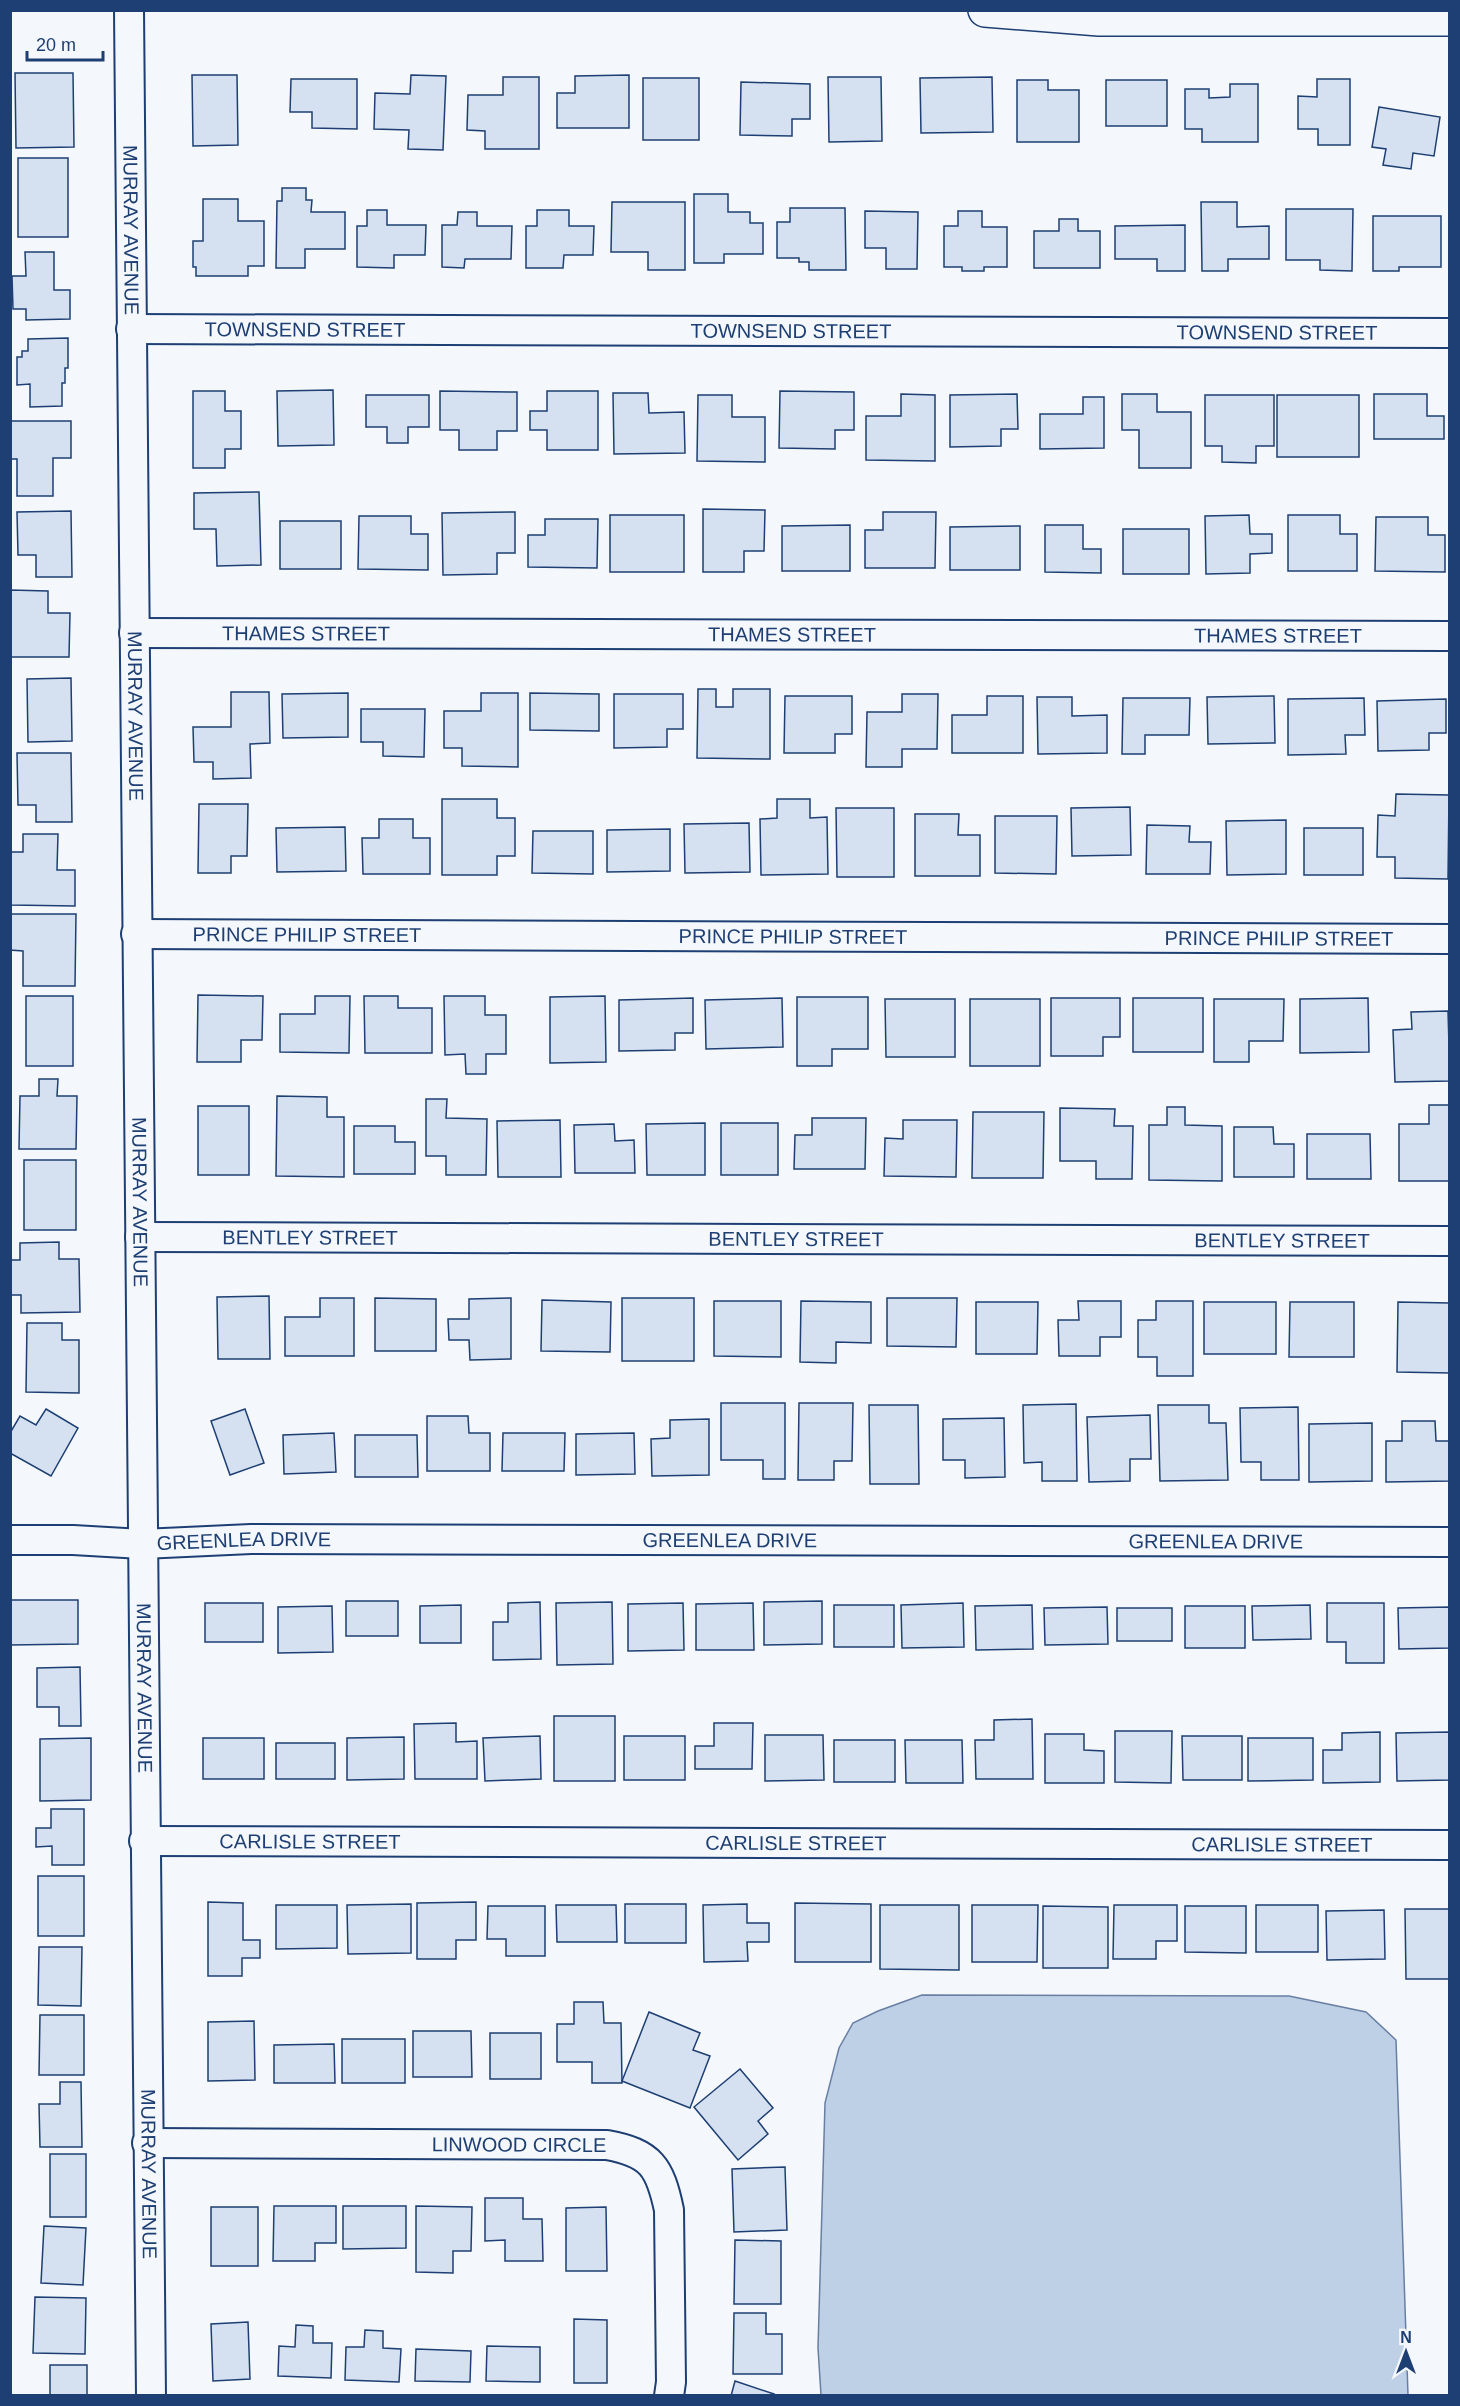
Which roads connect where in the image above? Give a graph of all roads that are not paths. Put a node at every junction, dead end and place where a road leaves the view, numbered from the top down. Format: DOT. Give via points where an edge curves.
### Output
graph roads {
  1 [pos="129,10"];
  2 [pos="985,10"];
  3 [pos="1449,18"];
  4 [pos="131,329"];
  5 [pos="1449,333"];
  6 [pos="134,633"];
  7 [pos="1449,636"];
  8 [pos="136,934"];
  9 [pos="1449,939"];
  10 [pos="140,1237"];
  11 [pos="1449,1241"];
  12 [pos="10,1540"];
  13 [pos="1449,1542"];
  14 [pos="142,1544"];
  15 [pos="144,1841"];
  16 [pos="1449,1845"];
  17 [pos="147,2143"];
  18 [pos="151,2396"];
  19 [pos="669,2396"];
  1 -- 4 [label="street, MURRAY AVENUE"];
  2 -- 3 [label="main road" via="1099,19"];
  4 -- 5 [label="street, TOWNSEND STREET"];
  4 -- 6 [label="street, MURRAY AVENUE"];
  6 -- 7 [label="street, THAMES STREET"];
  6 -- 8 [label="street, MURRAY AVENUE"];
  8 -- 9 [label="street, PRINCE PHILIP STREET"];
  8 -- 10 [label="street, MURRAY AVENUE"];
  10 -- 11 [label="street, BENTLEY STREET"];
  10 -- 14 [label="street, MURRAY AVENUE"];
  12 -- 14 [label="street, GREENLEA DRIVE"];
  13 -- 14 [label="street, GREENLEA DRIVE" via="251,1539"];
  14 -- 15 [label="street, MURRAY AVENUE"];
  15 -- 16 [label="street, CARLISLE STREET"];
  15 -- 17 [label="street, MURRAY AVENUE"];
  17 -- 18 [label="street, MURRAY AVENUE"];
  17 -- 19 [label="street, LINWOOD CIRCLE" via="607,2145 632,2150 651,2163 664,2184 669,2210"];
}
